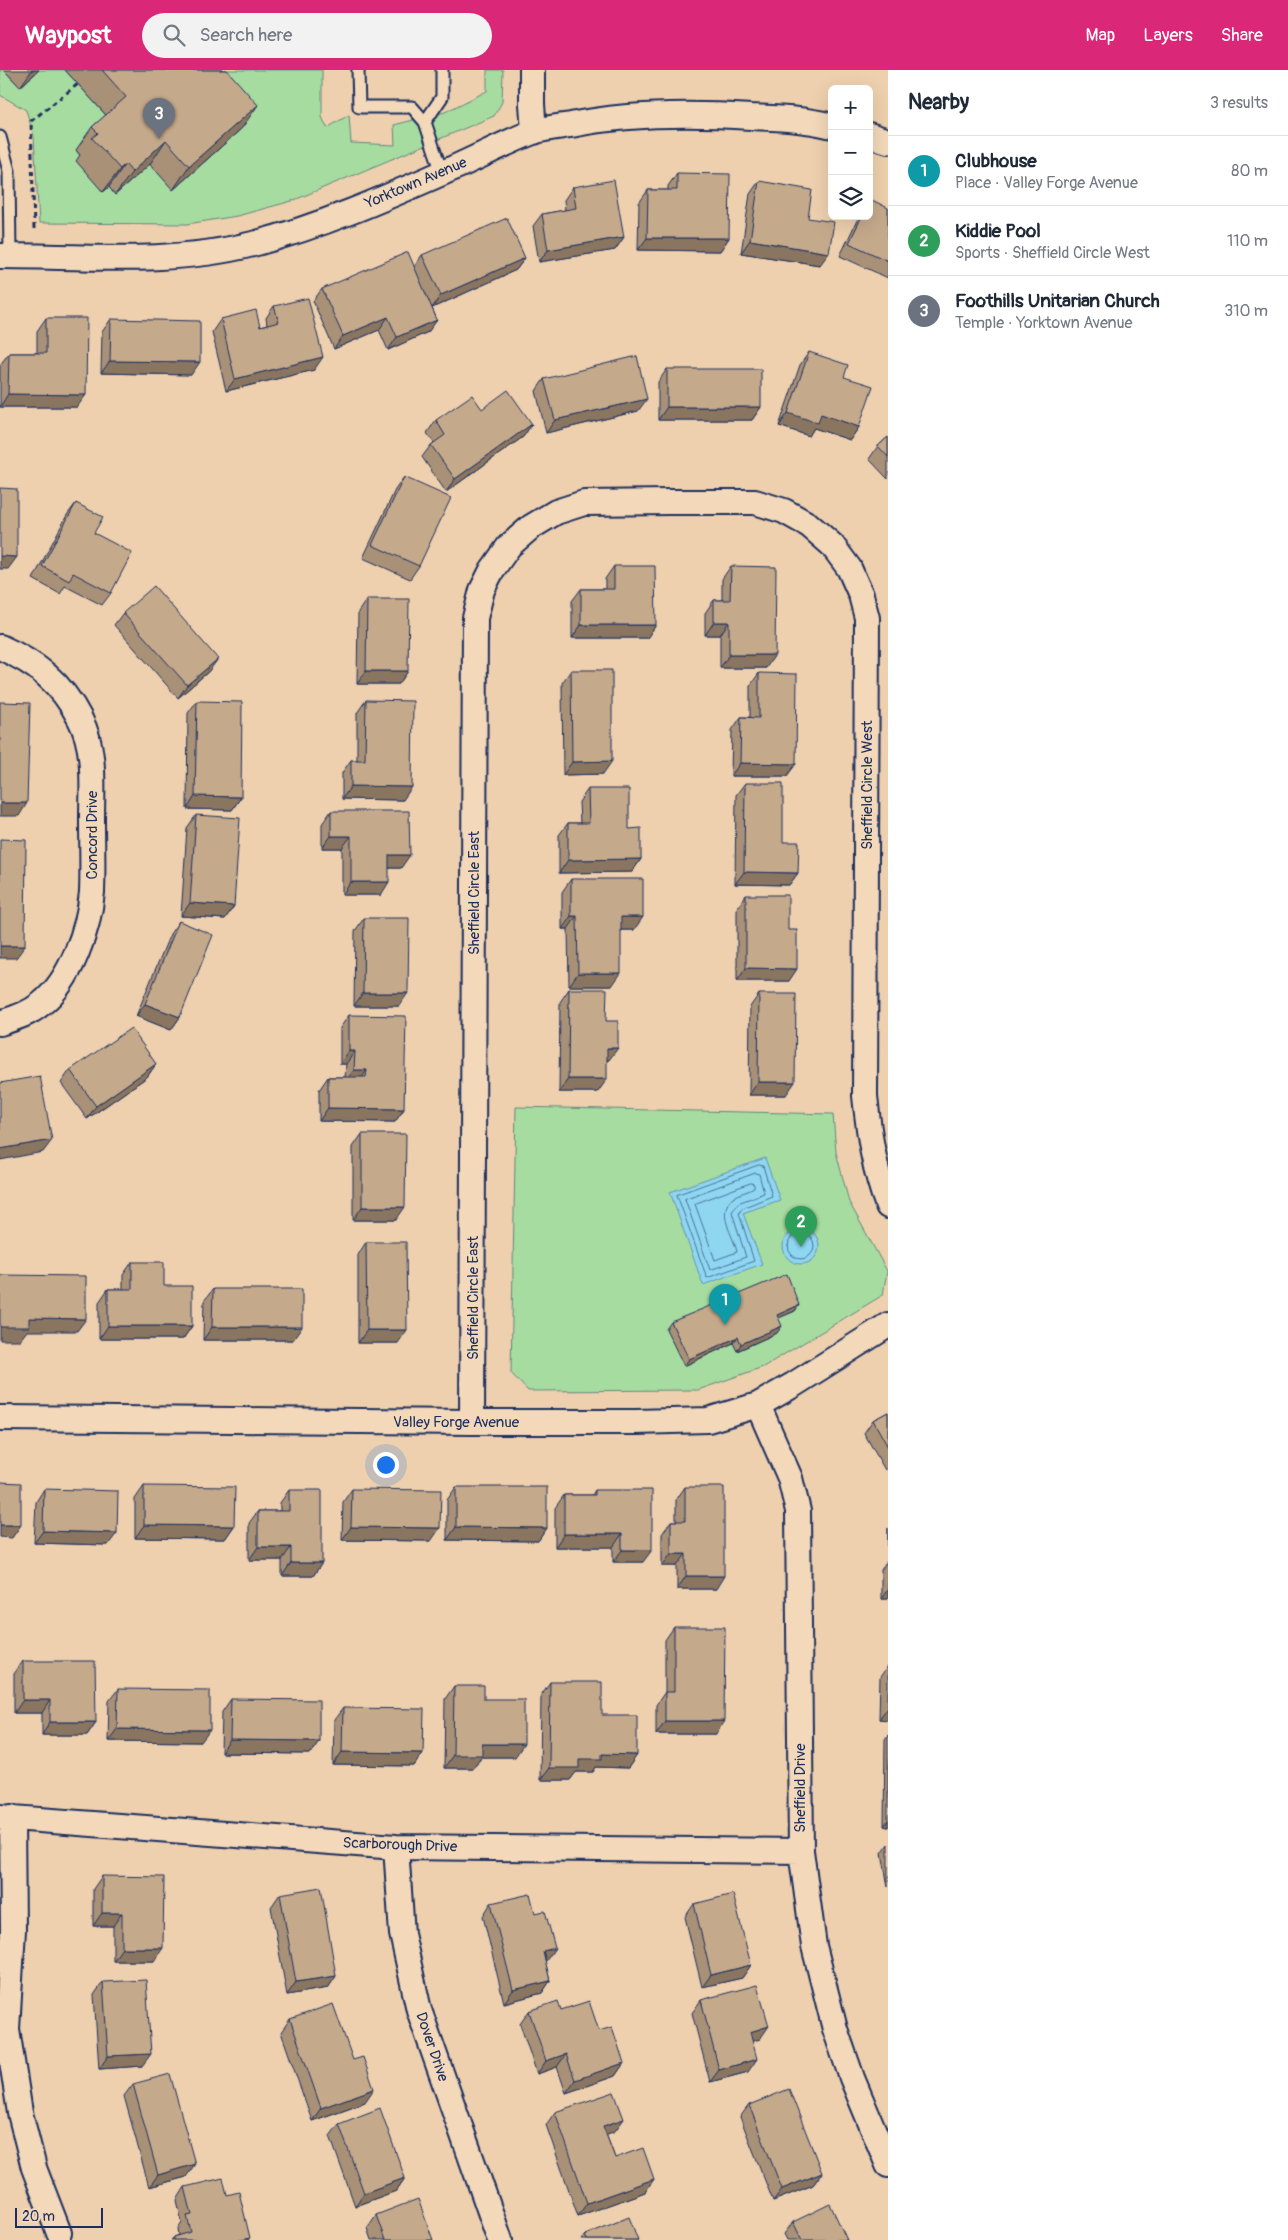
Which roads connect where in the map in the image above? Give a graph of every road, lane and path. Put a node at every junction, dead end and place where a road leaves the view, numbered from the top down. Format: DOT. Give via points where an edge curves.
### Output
graph roads {
  1 [pos="358,70"];
  2 [pos="442,70"];
  3 [pos="532,70"];
  4 [pos="78,84"];
  5 [pos="425,122"];
  6 [pos="828,125"];
  7 [pos="534,132"];
  8 [pos="873,136"];
  9 [pos="0,137"];
  10 [pos="888,141"];
  11 [pos="5,171"];
  12 [pos="442,173"];
  13 [pos="34,229"];
  14 [pos="5,256"];
  15 [pos="670,502"];
  16 [pos="0,647"];
  17 [pos="0,1023"];
  18 [pos="888,1206"];
  19 [pos="888,1325"];
  20 [pos="758,1405"];
  21 [pos="0,1418"];
  22 [pos="472,1422"];
  23 [pos="6,1817"];
  24 [pos="396,1847"];
  25 [pos="801,1851"];
  26 [pos="888,2165"];
  27 [pos="59,2232"];
  28 [pos="500,2240"];
  1 -- 5 [label="lane" via="359,107 412,107"];
  2 -- 5 [label="lane" via="442,97"];
  3 -- 7 [label="street"];
  4 -- 13 [label="path" via="31,121"];
  5 -- 12 [label="lane"];
  6 -- 7 [label="street, Yorktown Avenue" via="807,120 655,114 600,119"];
  7 -- 12 [label="street, Yorktown Avenue"];
  8 -- 10 [label="street"];
  9 -- 11 [label="lane"];
  11 -- 14 [label="lane"];
  12 -- 14 [label="street, Yorktown Avenue" via="310,226 253,244 152,257"];
  15 -- 18 [label="street, Sheffield Circle West" via="755,502 784,511 809,525 832,544 849,568 861,595 867,618 865,1096 869,1137"];
  15 -- 22 [label="street, Sheffield Circle East" via="584,503 556,512 531,526 509,546 492,570 482,590 475,618"];
  16 -- 17 [label="street, Concord Drive" via="26,658 45,672 66,695 81,720 93,758 92,893 86,925 63,980 42,1004"];
  19 -- 20 [label="street, Valley Forge Avenue"];
  20 -- 22 [label="street, Valley Forge Avenue" via="708,1420"];
  20 -- 25 [label="street, Sheffield Drive" via="790,1478 798,1511"];
  21 -- 22 [label="street, Valley Forge Avenue"];
  23 -- 24 [label="street, Scarborough Drive"];
  23 -- 27 [label="street" via="13,1930 7,2029 34,2168"];
  24 -- 25 [label="street, Scarborough Drive"];
  24 -- 28 [label="street, Dover Drive" via="402,1934 419,2010"];
  25 -- 26 [label="street, Sheffield Drive" via="814,1946 835,2029"];
}
